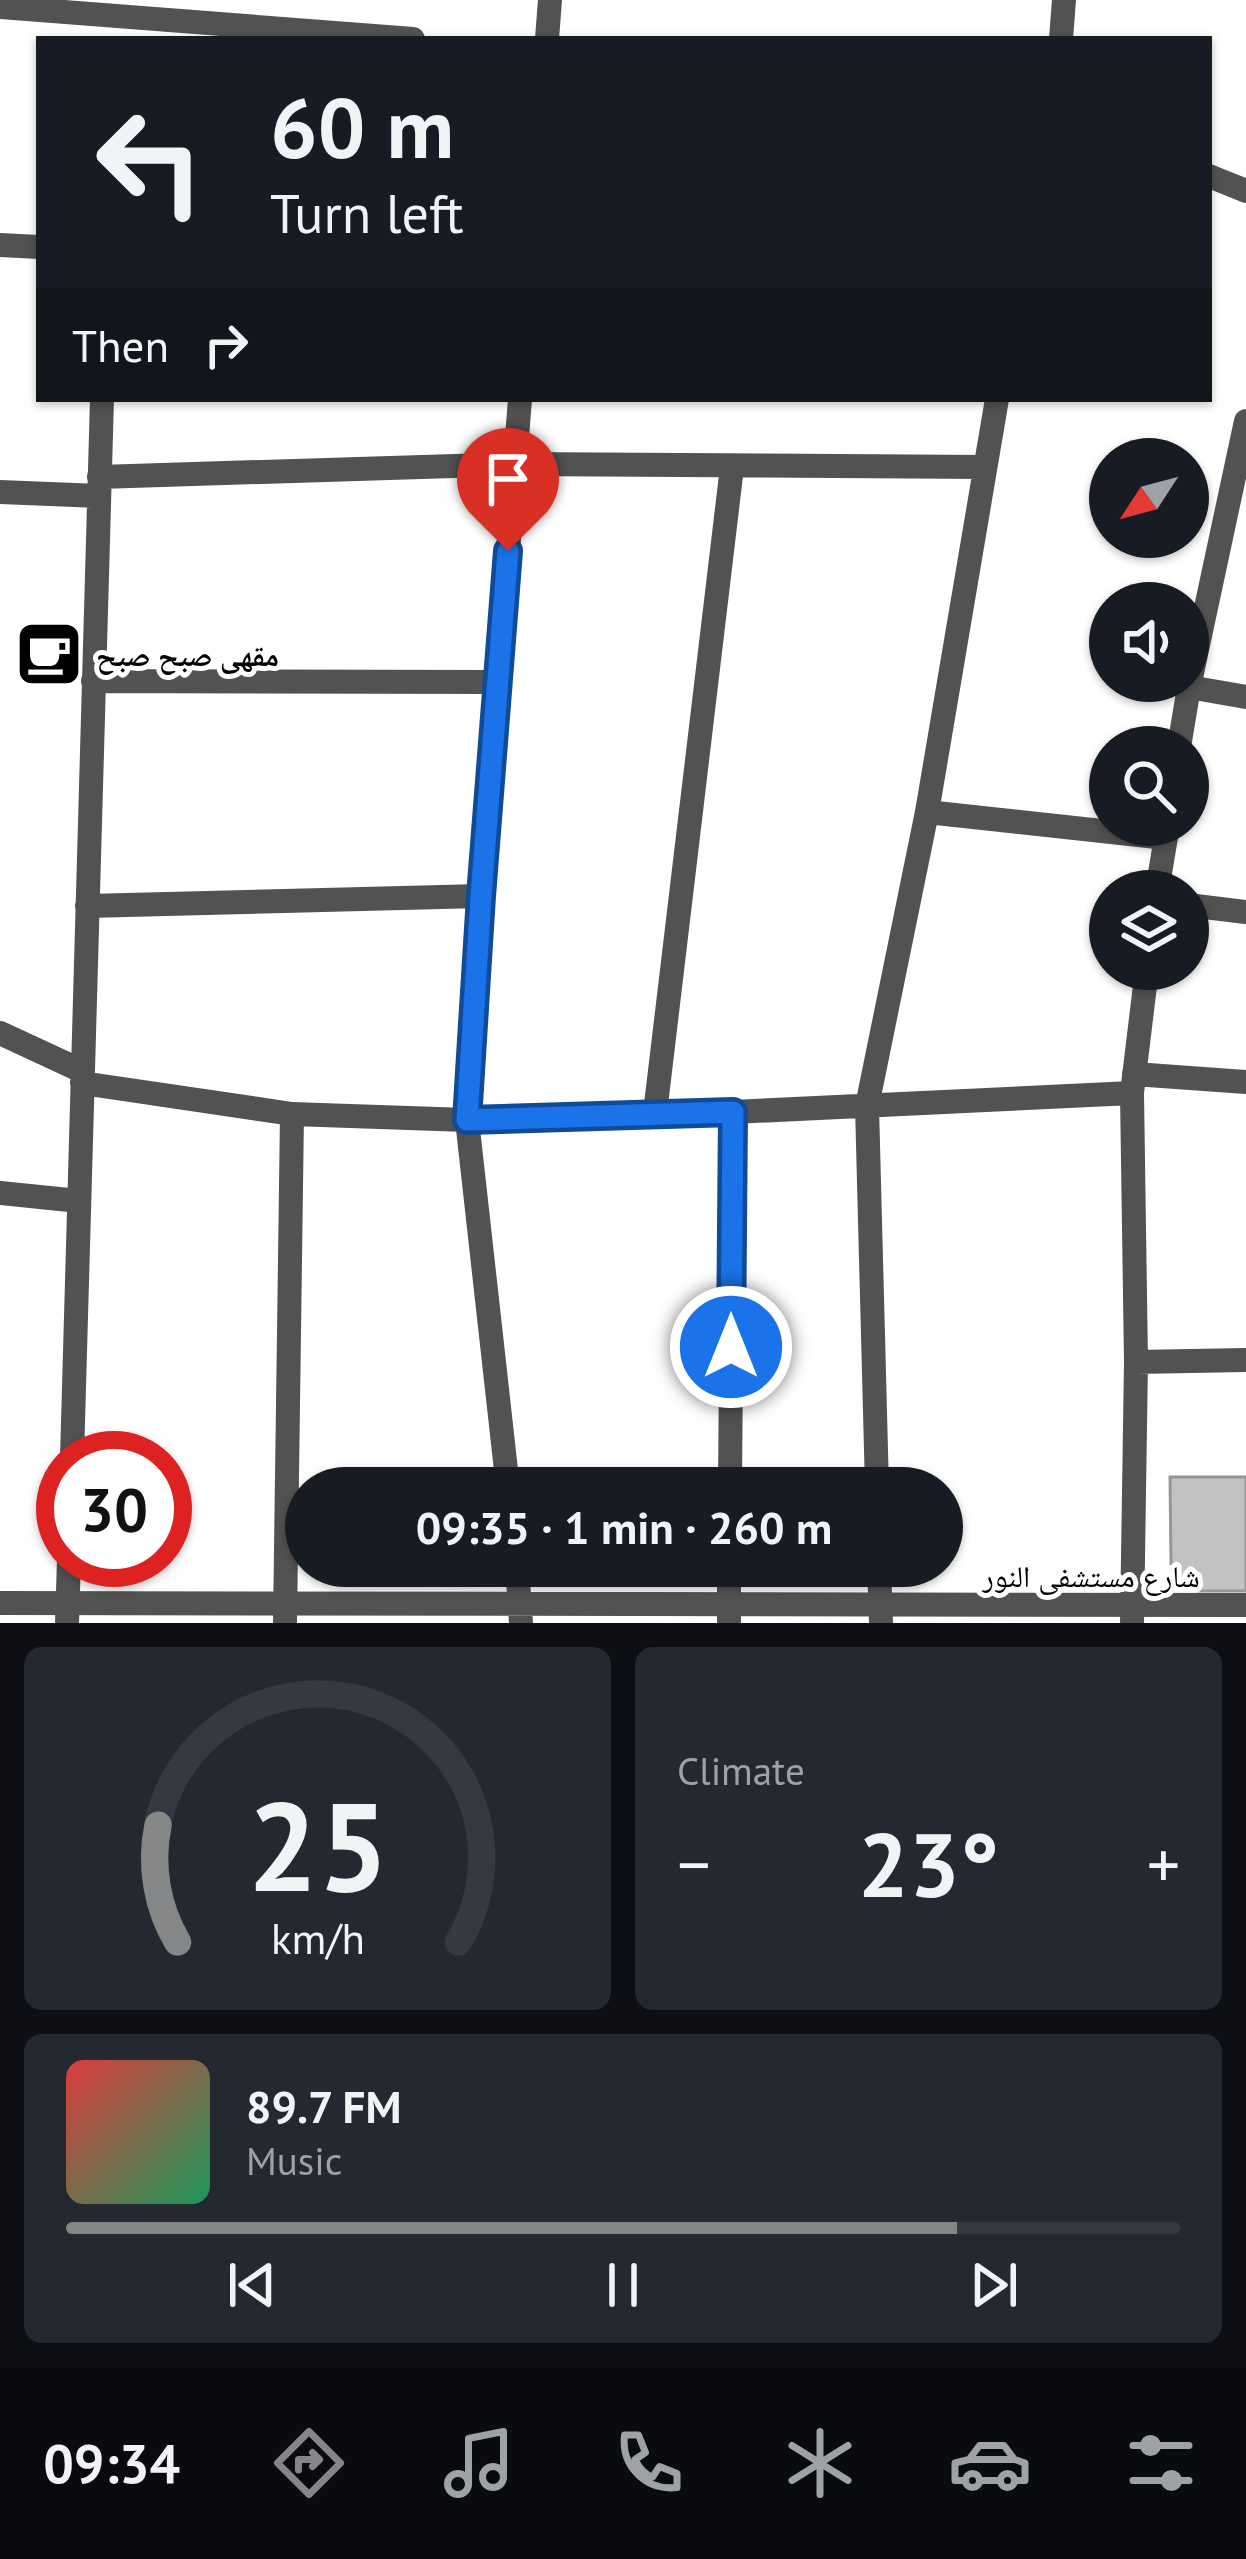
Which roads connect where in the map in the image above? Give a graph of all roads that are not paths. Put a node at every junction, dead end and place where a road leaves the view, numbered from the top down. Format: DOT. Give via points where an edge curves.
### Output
graph roads {
  1 [pos="550,0"];
  2 [pos="1064,0"];
  3 [pos="0,8"];
  4 [pos="112,18"];
  5 [pos="370,36"];
  6 [pos="547,36"];
  7 [pos="1061,36"];
  8 [pos="1212,177"];
  9 [pos="1246,191"];
  10 [pos="0,244"];
  11 [pos="36,248"];
  12 [pos="101,402"];
  13 [pos="520,402"];
  14 [pos="996,402"];
  15 [pos="1246,421"];
  16 [pos="516,464"];
  17 [pos="985,466"];
  18 [pos="732,467"];
  19 [pos="99,487"];
  20 [pos="0,491"];
  21 [pos="1209,594"];
  22 [pos="94,681"];
  23 [pos="498,682"];
  24 [pos="1209,691"];
  25 [pos="1246,697"];
  26 [pos="927,812"];
  27 [pos="1089,825"];
  28 [pos="481,896"];
  29 [pos="87,907"];
  30 [pos="1209,908"];
  31 [pos="1246,912"];
  32 [pos="1145,990"];
  33 [pos="0,1033"];
  34 [pos="82,1077"];
  35 [pos="1246,1082"];
  36 [pos="1133,1084"];
  37 [pos="867,1106"];
  38 [pos="733,1112"];
  39 [pos="655,1113"];
  40 [pos="292,1114"];
  41 [pos="467,1120"];
  42 [pos="0,1193"];
  43 [pos="79,1201"];
  44 [pos="1246,1360"];
  45 [pos="1136,1362"];
  46 [pos="73,1431"];
  47 [pos="506,1467"];
  48 [pos="730,1467"];
  49 [pos="876,1467"];
  50 [pos="0,1603"];
  51 [pos="1246,1605"];
  52 [pos="68,1613"];
  53 [pos="285,1613"];
  54 [pos="521,1613"];
  55 [pos="729,1614"];
  56 [pos="880,1614"];
  57 [pos="1132,1614"];
  1 -- 6 [label="street"];
  2 -- 7 [label="street"];
  3 -- 4 [label="street"];
  4 -- 5 [label="street"];
  8 -- 9 [label="street"];
  10 -- 11 [label="street"];
  12 -- 19 [label="street"];
  13 -- 16 [label="street"];
  14 -- 17 [label="street"];
  15 -- 21 [label="street"];
  16 -- 18 [label="street"];
  16 -- 19 [label="street"];
  16 -- 23 [label="street"];
  17 -- 18 [label="street"];
  17 -- 26 [label="street"];
  18 -- 39 [label="street"];
  19 -- 20 [label="street"];
  19 -- 22 [label="street"];
  22 -- 23 [label="street"];
  22 -- 29 [label="street"];
  23 -- 28 [label="street"];
  24 -- 25 [label="street"];
  26 -- 27 [label="street"];
  26 -- 37 [label="street"];
  28 -- 29 [label="street"];
  28 -- 41 [label="street"];
  29 -- 34 [label="street"];
  30 -- 31 [label="street"];
  32 -- 36 [label="street"];
  33 -- 34 [label="street"];
  34 -- 40 [label="street"];
  34 -- 43 [label="street"];
  35 -- 36 [label="street"];
  36 -- 37 [label="street"];
  36 -- 45 [label="street"];
  37 -- 38 [label="street"];
  37 -- 49 [label="street"];
  38 -- 39 [label="street"];
  38 -- 48 [label="street"];
  39 -- 41 [label="street"];
  40 -- 41 [label="street"];
  40 -- 53 [label="street"];
  41 -- 47 [label="street"];
  42 -- 43 [label="street"];
  43 -- 46 [label="street"];
  44 -- 45 [label="street"];
  45 -- 57 [label="street"];
  50 -- 52 [label="street, شارع مستشفى النور"];
  51 -- 57 [label="street, شارع مستشفى النور"];
  52 -- 53 [label="street, شارع مستشفى النور"];
  53 -- 54 [label="street, شارع مستشفى النور"];
  54 -- 55 [label="street, شارع مستشفى النور"];
  55 -- 56 [label="street, شارع مستشفى النور"];
  56 -- 57 [label="street, شارع مستشفى النور"];
}
